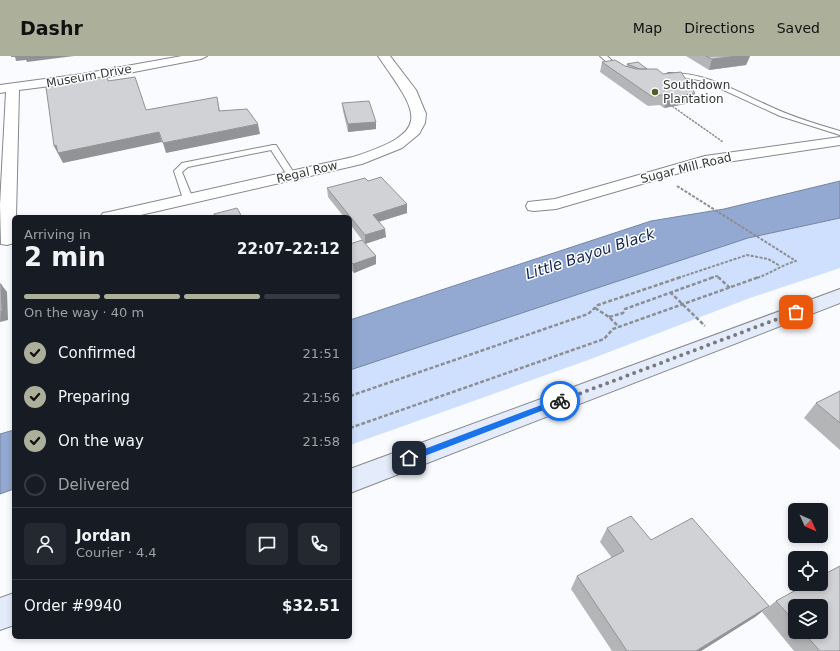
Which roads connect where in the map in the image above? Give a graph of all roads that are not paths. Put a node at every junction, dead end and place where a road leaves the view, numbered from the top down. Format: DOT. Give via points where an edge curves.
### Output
graph roads {
  1 [pos="201,56"];
  2 [pos="384,56"];
  3 [pos="603,56"];
  4 [pos="627,74"];
  5 [pos="660,75"];
  6 [pos="6,88"];
  7 [pos="840,133"];
  8 [pos="840,141"];
  9 [pos="292,176"];
  10 [pos="188,199"];
  11 [pos="534,206"];
  12 [pos="118,215"];
  13 [pos="7,240"];
  14 [pos="840,296"];
  15 [pos="352,480"];
  16 [pos="12,610"];
  17 [pos="0,614"];
  1 -- 6 [label="street, Museum Drive" via="82,78"];
  2 -- 9 [label="street, Regal Row" via="408,90 419,113 414,131 399,144 378,154"];
  3 -- 4 [label="lane"];
  5 -- 7 [label="lane" via="690,75 709,79 766,107"];
  6 -- 13 [label="street"];
  8 -- 11 [label="street, Sugar Mill Road" via="705,161 556,204"];
  9 -- 10 [label="street, Regal Row"];
  9 -- 10 [label="lane" via="273,147 185,165 178,171"];
  10 -- 12 [label="street, Regal Row"];
  14 -- 15 [label="main road"];
  16 -- 17 [label="main road"];
}
